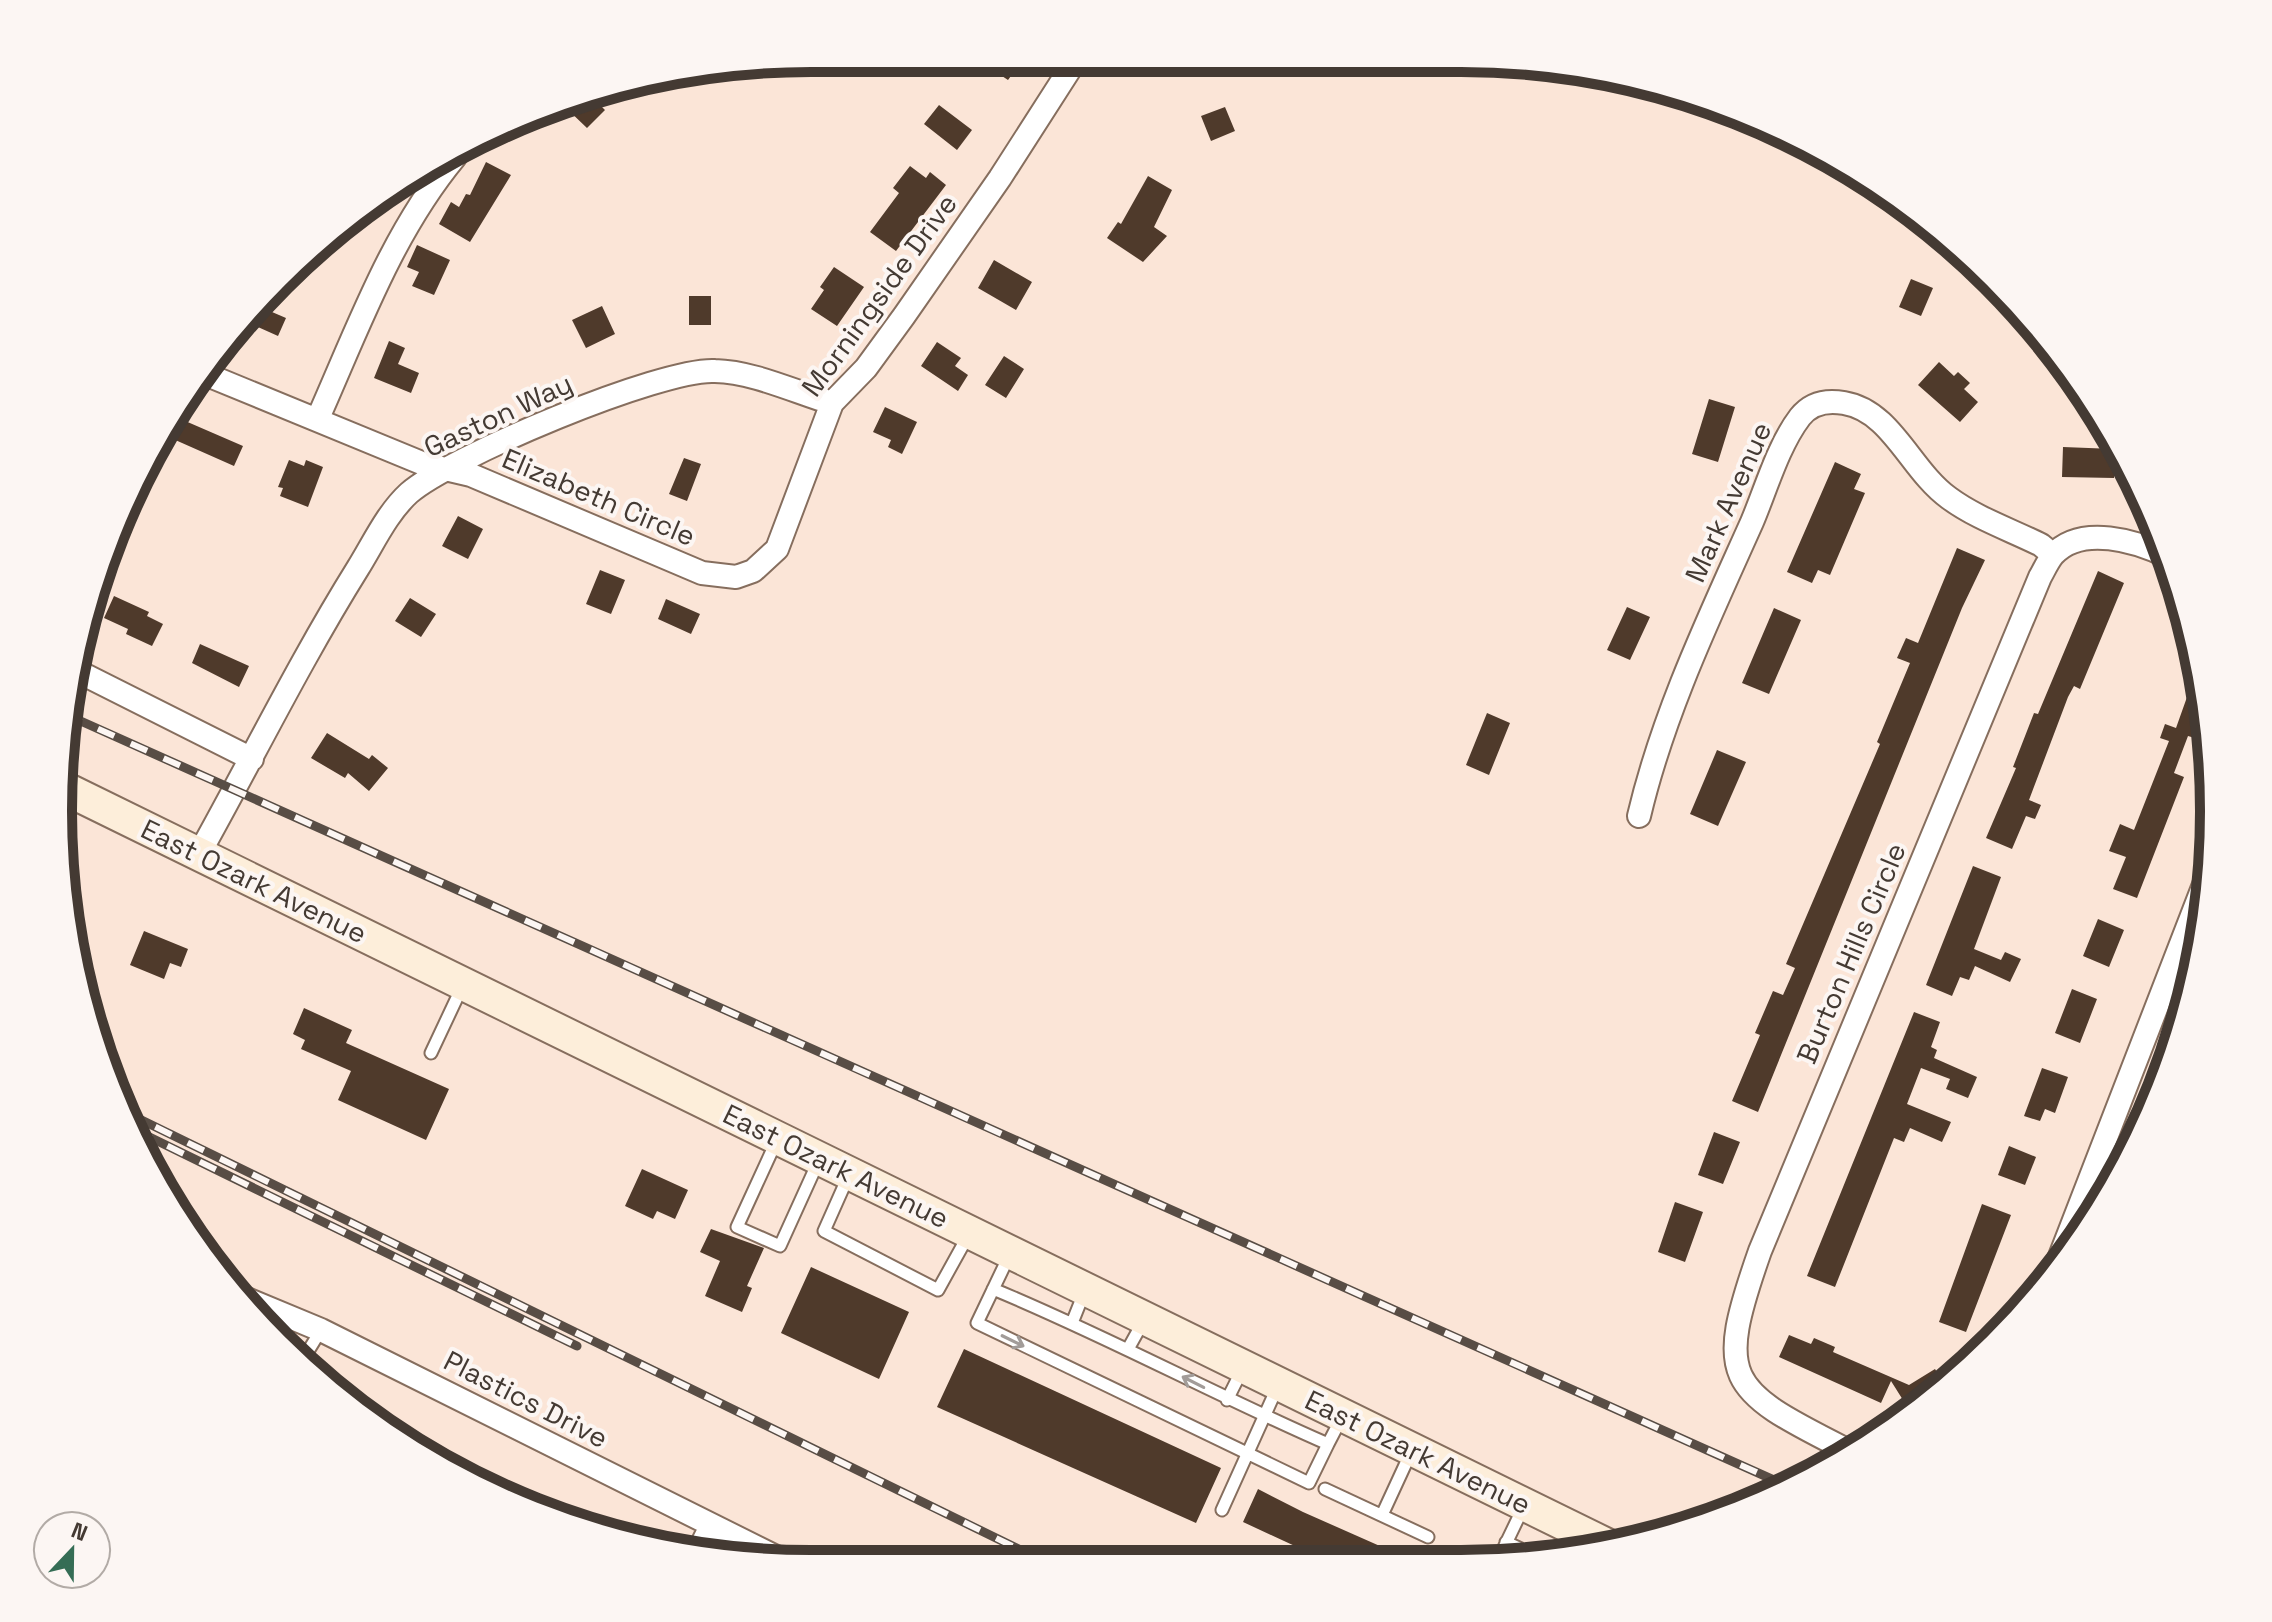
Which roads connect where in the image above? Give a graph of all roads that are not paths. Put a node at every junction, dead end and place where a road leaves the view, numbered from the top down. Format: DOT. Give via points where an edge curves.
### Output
graph roads {
  1 [pos="1068,72"];
  2 [pos="447,168"];
  3 [pos="213,377"];
  4 [pos="832,403"];
  5 [pos="318,418"];
  6 [pos="445,467"];
  7 [pos="2153,551"];
  8 [pos="2053,555"];
  9 [pos="702,573"];
  10 [pos="85,675"];
  11 [pos="252,759"];
  12 [pos="73,792"];
  13 [pos="1639,816"];
  14 [pos="199,854"];
  15 [pos="2193,913"];
  16 [pos="464,983"];
  17 [pos="431,1053"];
  18 [pos="778,1138"];
  19 [pos="820,1158"];
  20 [pos="850,1173"];
  21 [pos="2071,1227"];
  22 [pos="970,1232"];
  23 [pos="1011,1252"];
  24 [pos="993,1289"];
  25 [pos="1086,1289"];
  26 [pos="262,1305"];
  27 [pos="1145,1318"];
  28 [pos="1072,1323"];
  29 [pos="321,1330"];
  30 [pos="1128,1349"];
  31 [pos="308,1352"];
  32 [pos="1244,1366"];
  33 [pos="1279,1384"];
  34 [pos="1227,1400"];
  35 [pos="1343,1415"];
  36 [pos="1263,1417"];
  37 [pos="1328,1444"];
  38 [pos="1839,1446"];
  39 [pos="1413,1449"];
  40 [pos="1279,1454"];
  41 [pos="1245,1455"];
  42 [pos="1273,1466"];
  43 [pos="1325,1489"];
  44 [pos="1525,1505"];
  45 [pos="1222,1510"];
  46 [pos="1382,1515"];
  47 [pos="711,1526"];
  48 [pos="1428,1537"];
  49 [pos="1593,1538"];
  50 [pos="703,1542"];
  51 [pos="1506,1542"];
  52 [pos="756,1547"];
  53 [pos="1517,1547"];
  54 [pos="1503,1548"];
  1 -- 4 [label="street, Morningside Drive" via="904,316"];
  2 -- 5 [label="street" via="398,239"];
  3 -- 5 [label="street, Elizabeth Circle"];
  4 -- 6 [label="street, Gaston Way" via="735,373 692,372 630,390"];
  4 -- 9 [label="street, Morningside Drive" via="777,549 753,571 736,577"];
  5 -- 6 [label="street, Elizabeth Circle" via="424,464"];
  6 -- 9 [label="street, Elizabeth Circle"];
  6 -- 11 [label="street, Gaston Way" via="407,494 388,520"];
  7 -- 8 [label="street" via="2102,538 2074,543"];
  8 -- 13 [label="street, Mark Avenue" via="1951,500 1913,464 1876,416 1843,403 1819,403 1807,410 1780,458 1699,642 1651,764"];
  8 -- 38 [label="street, Burton Hills Circle" via="1744,1297 1734,1347 1744,1384 1772,1411"];
  10 -- 11 [label="street"];
  11 -- 14 [label="street, Gaston Way"];
  12 -- 14 [label="main road, East Ozark Avenue"];
  14 -- 16 [label="main road, East Ozark Avenue"];
  15 -- 21 [label="street"];
  16 -- 17 [label="lane"];
  16 -- 18 [label="main road, East Ozark Avenue"];
  18 -- 19 [label="main road, East Ozark Avenue"];
  18 -- 19 [label="lane" via="737,1227 780,1246"];
  19 -- 20 [label="main road, East Ozark Avenue"];
  20 -- 22 [label="main road, East Ozark Avenue"];
  20 -- 22 [label="lane" via="824,1231 938,1290"];
  22 -- 23 [label="main road, East Ozark Avenue"];
  23 -- 24 [label="lane"];
  23 -- 25 [label="main road, East Ozark Avenue"];
  24 -- 28 [label="lane"];
  24 -- 41 [label="lane, one-way" via="977,1323"];
  25 -- 27 [label="main road, East Ozark Avenue"];
  25 -- 28 [label="lane"];
  26 -- 29 [label="street, Plastics Drive"];
  27 -- 30 [label="lane"];
  27 -- 32 [label="main road, East Ozark Avenue"];
  28 -- 30 [label="lane"];
  29 -- 31 [label="lane"];
  29 -- 47 [label="street, Plastics Drive"];
  34 -- 30 [label="lane, one-way"];
  32 -- 33 [label="main road, East Ozark Avenue"];
  32 -- 34 [label="lane"];
  33 -- 35 [label="main road, East Ozark Avenue"];
  33 -- 36 [label="lane"];
  34 -- 36 [label="lane"];
  35 -- 37 [label="lane"];
  35 -- 39 [label="main road, East Ozark Avenue"];
  36 -- 37 [label="lane"];
  36 -- 41 [label="lane"];
  37 -- 42 [label="lane" via="1309,1483"];
  39 -- 44 [label="main road, East Ozark Avenue"];
  39 -- 46 [label="lane"];
  40 -- 42 [label="lane"];
  41 -- 42 [label="lane"];
  41 -- 45 [label="lane"];
  43 -- 46 [label="lane"];
  44 -- 49 [label="main road, East Ozark Avenue"];
  44 -- 51 [label="lane"];
  46 -- 48 [label="lane"];
  47 -- 50 [label="street"];
  47 -- 52 [label="street, Plastics Drive"];
  51 -- 53 [label="lane"];
  51 -- 54 [label="lane"];
}
